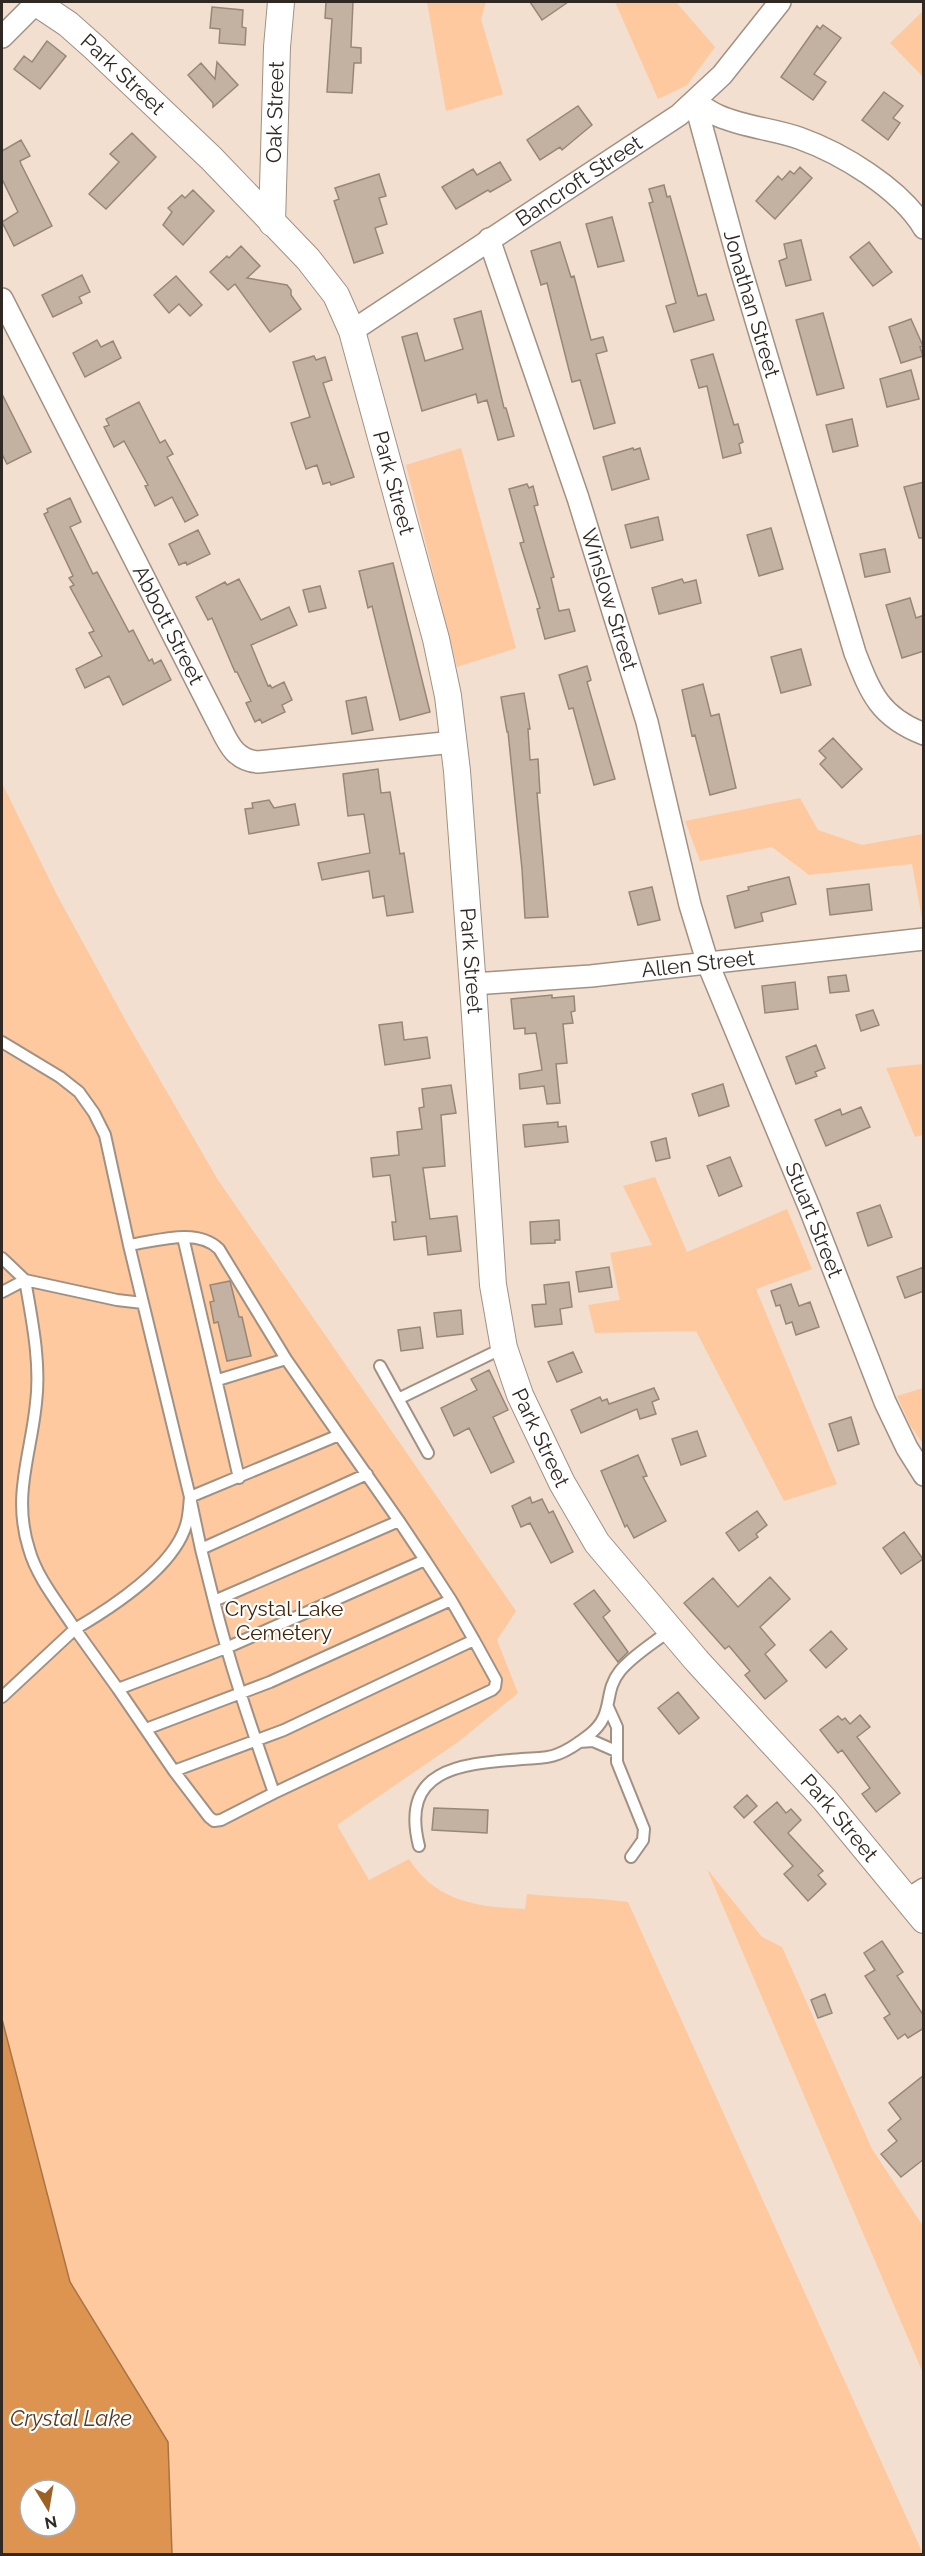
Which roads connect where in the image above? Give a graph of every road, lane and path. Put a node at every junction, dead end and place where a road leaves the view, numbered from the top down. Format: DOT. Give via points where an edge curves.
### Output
graph roads {
  1 [pos="36,2"];
  2 [pos="281,2"];
  3 [pos="780,2"];
  4 [pos="2,37"];
  5 [pos="695,102"];
  6 [pos="272,223"];
  7 [pos="924,228"];
  8 [pos="489,239"];
  9 [pos="2,299"];
  10 [pos="352,331"];
  11 [pos="924,734"];
  12 [pos="454,742"];
  13 [pos="924,939"];
  14 [pos="708,964"];
  15 [pos="473,984"];
  16 [pos="2,1042"];
  17 [pos="183,1237"];
  18 [pos="129,1245"];
  19 [pos="2,1258"];
  20 [pos="24,1280"];
  21 [pos="2,1292"];
  22 [pos="143,1303"];
  23 [pos="504,1348"];
  24 [pos="286,1359"];
  25 [pos="380,1366"];
  26 [pos="218,1380"];
  27 [pos="398,1399"];
  28 [pos="339,1435"];
  29 [pos="428,1453"];
  30 [pos="367,1474"];
  31 [pos="924,1475"];
  32 [pos="239,1478"];
  33 [pos="190,1497"];
  34 [pos="399,1521"];
  35 [pos="201,1549"];
  36 [pos="425,1560"];
  37 [pos="451,1600"];
  38 [pos="214,1601"];
  39 [pos="75,1629"];
  40 [pos="670,1630"];
  41 [pos="474,1640"];
  42 [pos="226,1648"];
  43 [pos="118,1689"];
  44 [pos="239,1694"];
  45 [pos="2,1697"];
  46 [pos="608,1707"];
  47 [pos="146,1729"];
  48 [pos="256,1742"];
  49 [pos="579,1742"];
  50 [pos="616,1751"];
  51 [pos="174,1771"];
  52 [pos="274,1793"];
  53 [pos="419,1846"];
  54 [pos="631,1857"];
  55 [pos="915,1894"];
  56 [pos="924,1920"];
  1 -- 4 [label="street"];
  1 -- 6 [label="street, Park Street" via="95,48 211,158"];
  2 -- 6 [label="street, Oak Street"];
  3 -- 5 [label="street, Bancroft Street" via="722,75"];
  5 -- 7 [label="street" via="718,116 799,138 839,157 893,192"];
  5 -- 8 [label="street, Bancroft Street"];
  5 -- 11 [label="street, Jonathan Street" via="855,653 878,704 892,717"];
  6 -- 10 [label="street, Park Street" via="327,281"];
  8 -- 10 [label="street, Bancroft Street"];
  8 -- 14 [label="street, Winslow Street" via="578,498 647,722 690,905"];
  9 -- 12 [label="street, Abbott Street" via="238,756 258,762"];
  10 -- 12 [label="street, Park Street" via="436,639"];
  12 -- 15 [label="street, Park Street"];
  13 -- 14 [label="street, Allen Street"];
  14 -- 15 [label="street, Allen Street"];
  14 -- 31 [label="street, Stuart Street" via="885,1402"];
  15 -- 23 [label="street, Park Street" via="493,1285"];
  16 -- 18 [label="lane" via="60,1077 79,1092 94,1113 105,1135"];
  17 -- 18 [label="lane"];
  17 -- 24 [label="lane" via="205,1239 219,1249"];
  17 -- 26 [label="lane"];
  18 -- 22 [label="lane"];
  19 -- 20 [label="lane"];
  20 -- 21 [label="lane"];
  20 -- 22 [label="lane"];
  20 -- 39 [label="lane" via="37,1366 36,1403 22,1476 25,1531 37,1569"];
  22 -- 33 [label="lane"];
  23 -- 27 [label="lane"];
  23 -- 40 [label="street, Park Street" via="520,1395 584,1523 605,1554"];
  24 -- 26 [label="lane"];
  24 -- 28 [label="lane"];
  25 -- 27 [label="lane"];
  26 -- 32 [label="lane"];
  27 -- 29 [label="lane"];
  28 -- 30 [label="lane"];
  28 -- 32 [label="lane"];
  30 -- 34 [label="lane"];
  30 -- 35 [label="lane"];
  32 -- 33 [label="lane"];
  33 -- 35 [label="lane"];
  33 -- 39 [label="lane" via="186,1526 172,1553 127,1596"];
  34 -- 36 [label="lane"];
  34 -- 38 [label="lane"];
  35 -- 38 [label="lane"];
  36 -- 37 [label="lane"];
  36 -- 42 [label="lane"];
  37 -- 41 [label="lane"];
  37 -- 44 [label="lane"];
  38 -- 42 [label="lane"];
  39 -- 43 [label="lane"];
  39 -- 45 [label="lane"];
  40 -- 46 [label="lane" via="621,1671 611,1688"];
  40 -- 55 [label="street, Park Street"];
  41 -- 48 [label="lane"];
  41 -- 52 [label="lane" via="496,1680 492,1690"];
  42 -- 43 [label="lane"];
  42 -- 44 [label="lane"];
  43 -- 47 [label="lane"];
  44 -- 47 [label="lane"];
  44 -- 48 [label="lane"];
  46 -- 49 [label="lane" via="601,1725"];
  46 -- 50 [label="lane" via="616,1727"];
  47 -- 51 [label="lane"];
  48 -- 51 [label="lane"];
  48 -- 52 [label="lane"];
  49 -- 50 [label="lane" via="593,1741"];
  49 -- 53 [label="lane" via="558,1755 477,1763 435,1777 422,1790 416,1810"];
  50 -- 54 [label="lane" via="644,1829 643,1840"];
  51 -- 52 [label="lane" via="214,1821"];
  55 -- 56 [label="street, Park Street"];
}
